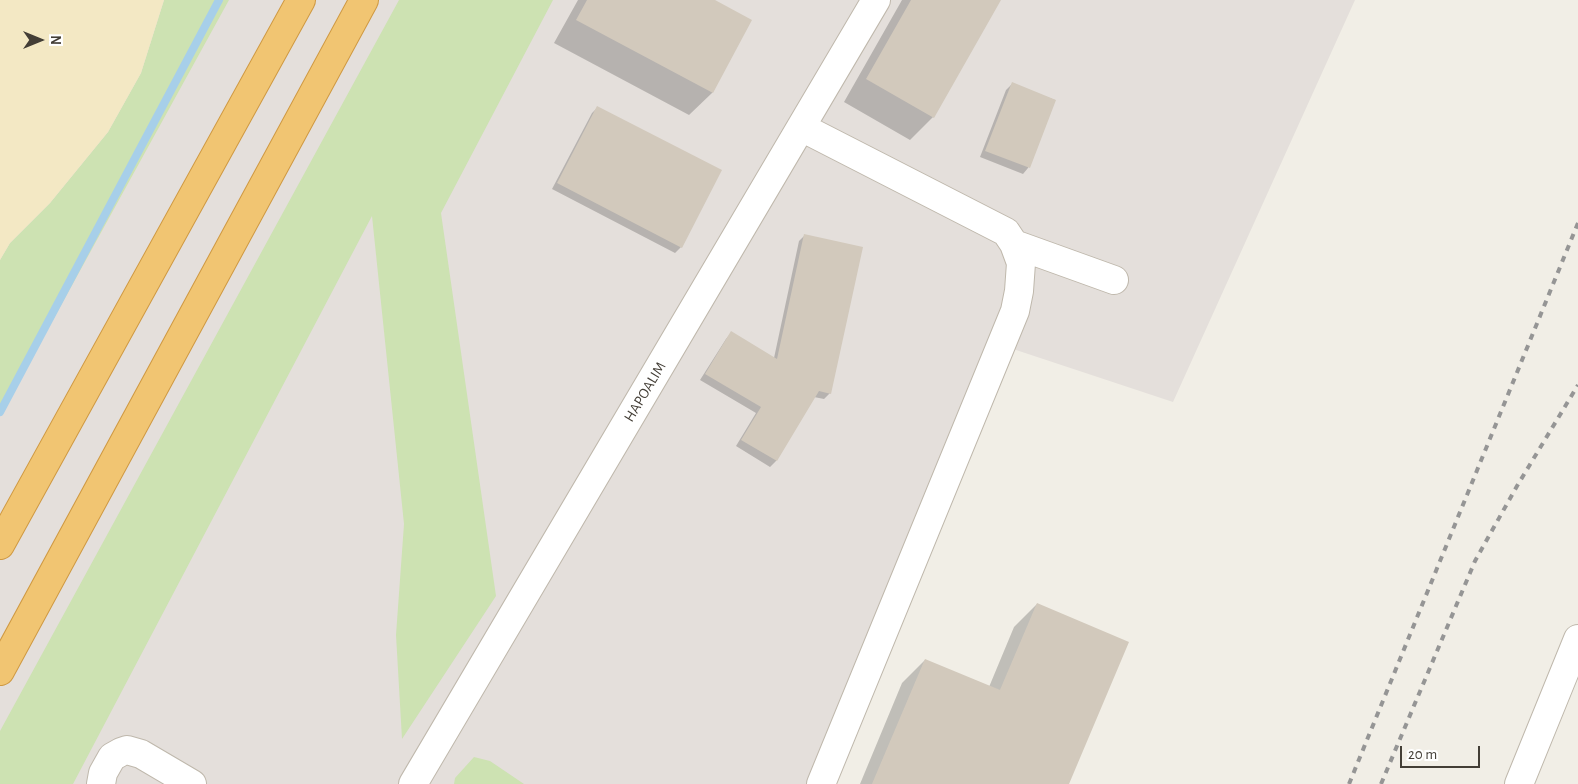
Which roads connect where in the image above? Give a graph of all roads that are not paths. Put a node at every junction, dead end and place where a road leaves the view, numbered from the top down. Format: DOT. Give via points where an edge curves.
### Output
graph roads {
  1 [pos="301,0"];
  2 [pos="364,0"];
  3 [pos="876,0"];
  4 [pos="801,127"];
  5 [pos="1014,244"];
  6 [pos="1114,280"];
  7 [pos="0,545"];
  8 [pos="1578,639"];
  9 [pos="0,670"];
  10 [pos="101,784"];
  11 [pos="192,784"];
  12 [pos="413,784"];
  13 [pos="821,784"];
  14 [pos="1519,784"];
  1 -- 7 [label="highway"];
  2 -- 9 [label="highway"];
  3 -- 4 [label="street, HAPOALIM"];
  4 -- 5 [label="street" via="1006,232"];
  4 -- 12 [label="street, HAPOALIM"];
  5 -- 6 [label="street"];
  5 -- 13 [label="street" via="1021,263 1015,311"];
  8 -- 14 [label="street"];
  10 -- 11 [label="street" via="112,757 127,750 141,754"];
}
